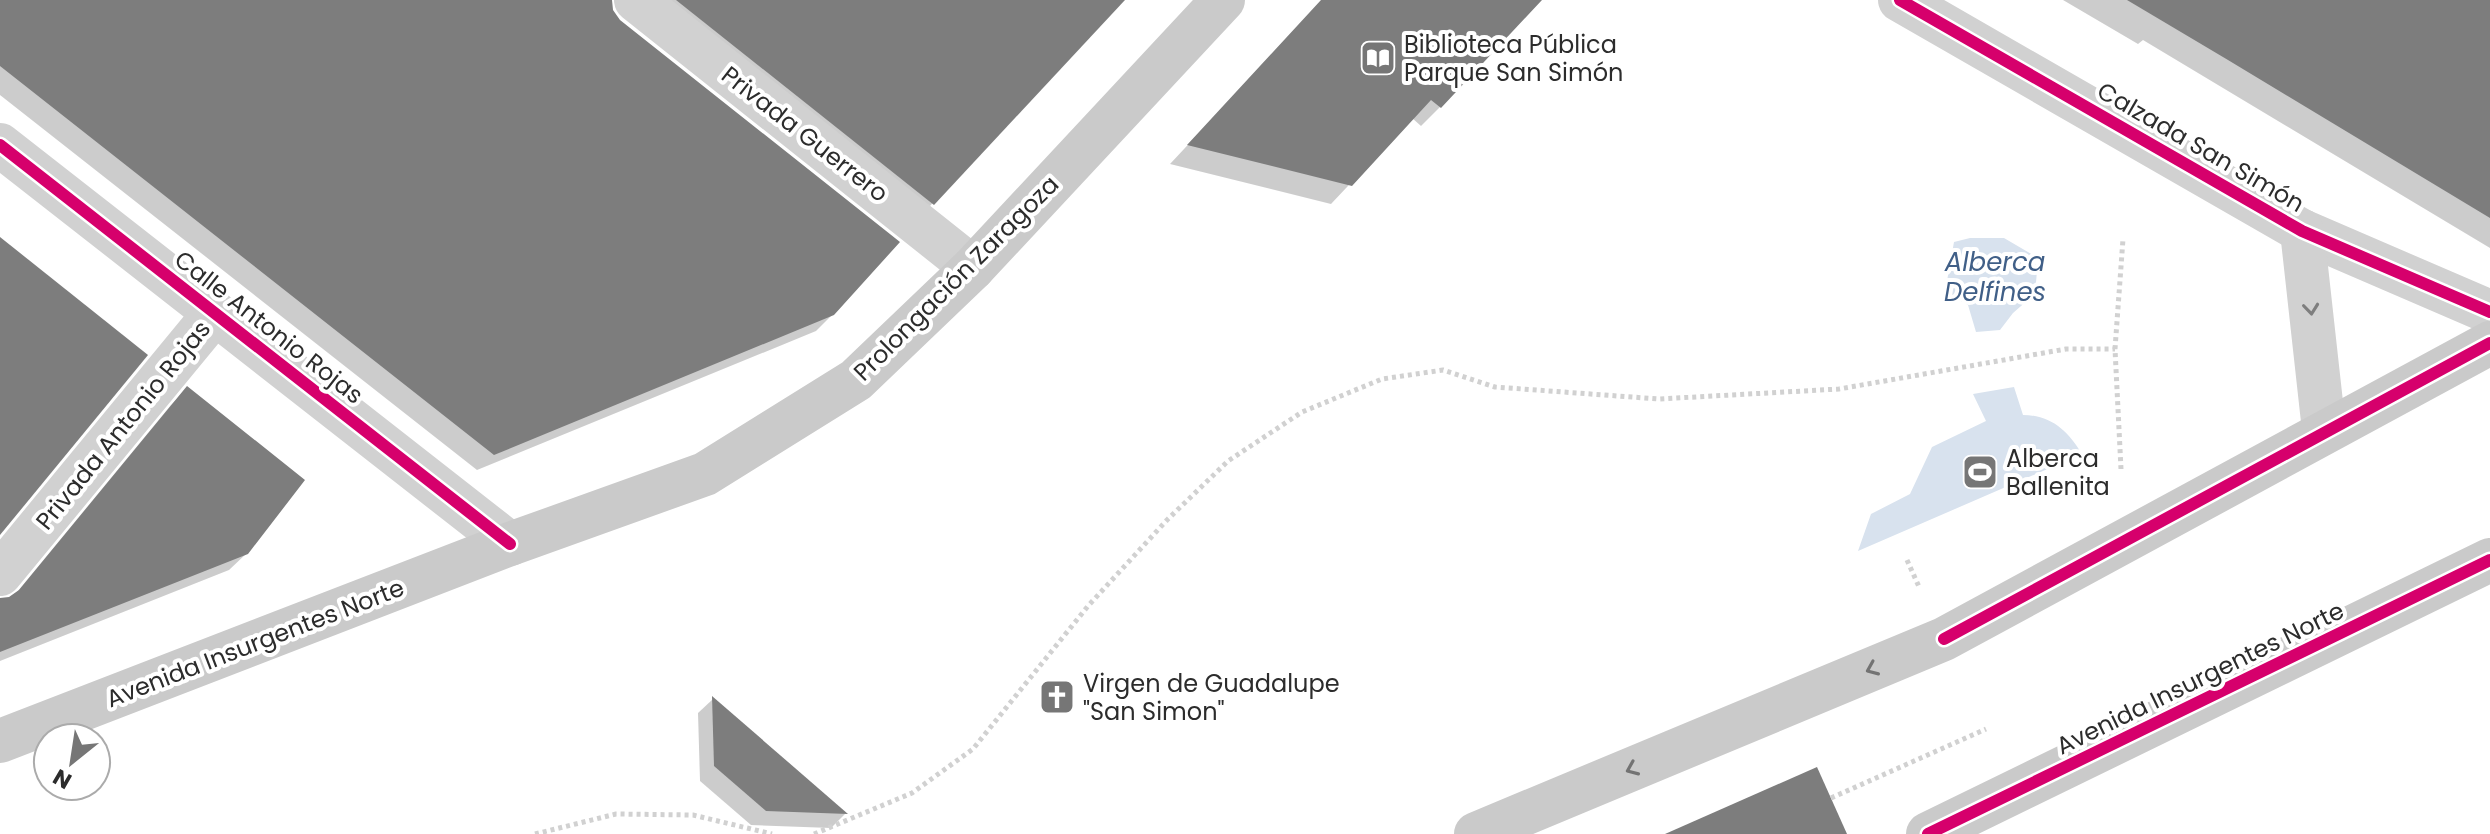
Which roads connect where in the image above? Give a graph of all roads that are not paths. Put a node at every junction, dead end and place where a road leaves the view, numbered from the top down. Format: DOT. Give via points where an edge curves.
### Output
graph roads {
  1 [pos="636,0"];
  2 [pos="1223,0"];
  3 [pos="1900,0"];
  4 [pos="0,145"];
  5 [pos="2302,231"];
  6 [pos="973,268"];
  7 [pos="2490,312"];
  8 [pos="215,313"];
  9 [pos="2490,343"];
  10 [pos="2324,430"];
  11 [pos="510,544"];
  12 [pos="2490,560"];
  13 [pos="0,574"];
  14 [pos="0,741"];
  15 [pos="1476,834"];
  16 [pos="1928,834"];
  1 -- 6 [label="street, Privada Guerrero"];
  2 -- 6 [label="main road, Prolongación Zaragoza"];
  3 -- 5 [label="street, Calzada San Simón"];
  4 -- 8 [label="street, Calle Antonio Rojas"];
  5 -- 7 [label="street, Calzada San Simón"];
  5 -- 10 [label="street, Calzada San Simón, one-way"];
  6 -- 11 [label="main road, Prolongación Zaragoza" via="856,380 705,474"];
  8 -- 11 [label="street, Calle Antonio Rojas"];
  8 -- 13 [label="street, Privada Antonio Rojas"];
  9 -- 10 [label="main road"];
  10 -- 15 [label="main road, one-way" via="1944,639"];
  11 -- 14 [label="main road, Avenida Insurgentes Norte"];
  12 -- 16 [label="main road, Avenida Insurgentes Norte"];
}
